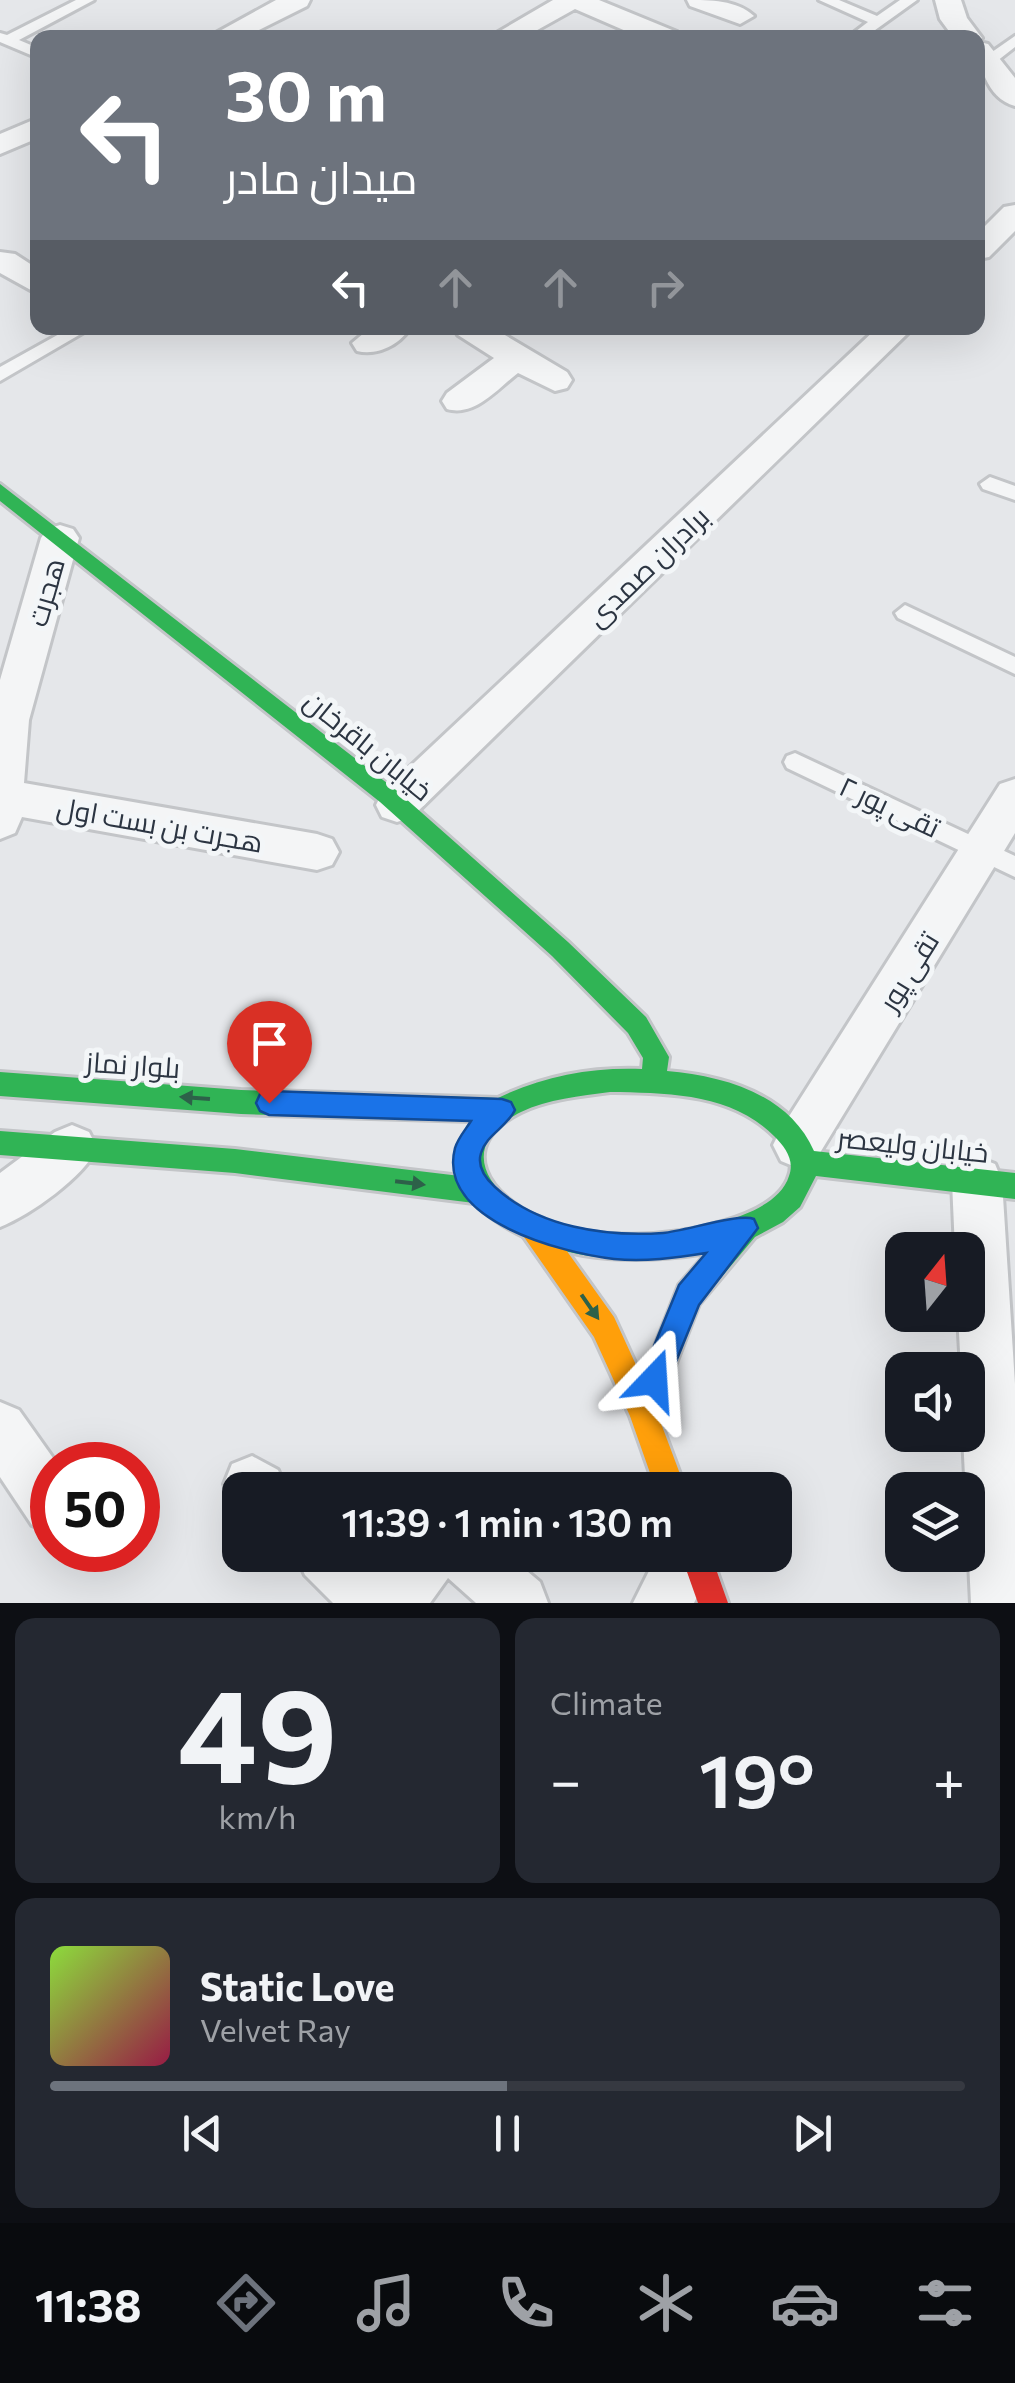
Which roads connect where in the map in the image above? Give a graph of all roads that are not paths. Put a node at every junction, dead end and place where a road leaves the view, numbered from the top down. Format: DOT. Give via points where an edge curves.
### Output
graph roads {
  1 [pos="87,0"];
  2 [pos="297,0"];
  3 [pos="574,0"];
  4 [pos="700,0"];
  5 [pos="826,0"];
  6 [pos="910,0"];
  7 [pos="948,0"];
  8 [pos="740,16"];
  9 [pos="878,21"];
  10 [pos="236,30"];
  11 [pos="516,30"];
  12 [pos="647,30"];
  13 [pos="865,30"];
  14 [pos="962,30"];
  15 [pos="3,38"];
  16 [pos="1015,40"];
  17 [pos="30,50"];
  18 [pos="985,55"];
  19 [pos="985,60"];
  20 [pos="1015,97"];
  21 [pos="30,131"];
  22 [pos="0,145"];
  23 [pos="1015,214"];
  24 [pos="985,243"];
  25 [pos="30,248"];
  26 [pos="2,262"];
  27 [pos="30,279"];
  28 [pos="70,335"];
  29 [pos="481,335"];
  30 [pos="889,335"];
  31 [pos="517,358"];
  32 [pos="0,375"];
  33 [pos="555,380"];
  34 [pos="459,402"];
  35 [pos="990,484"];
  36 [pos="0,491"];
  37 [pos="1015,493"];
  38 [pos="60,538"];
  39 [pos="905,613"];
  40 [pos="1015,666"];
  41 [pos="795,762"];
  42 [pos="1015,796"];
  43 [pos="397,805"];
  44 [pos="1,809"];
  45 [pos="317,852"];
  46 [pos="999,859"];
  47 [pos="653,1080"];
  48 [pos="0,1084"];
  49 [pos="324,1105"];
  50 [pos="502,1110"];
  51 [pos="0,1143"];
  52 [pos="72,1148"];
  53 [pos="801,1154"];
  54 [pos="328,1173"];
  55 [pos="996,1183"];
  56 [pos="480,1192"];
  57 [pos="0,1203"];
  58 [pos="534,1228"];
  59 [pos="744,1228"];
  60 [pos="643,1412"];
  61 [pos="0,1429"];
  62 [pos="665,1472"];
  63 [pos="30,1473"];
  64 [pos="342,1572"];
  65 [pos="417,1572"];
  66 [pos="484,1572"];
  67 [pos="681,1572"];
  68 [pos="700,1572"];
  69 [pos="374,1603"];
  70 [pos="394,1603"];
  71 [pos="519,1603"];
  72 [pos="662,1603"];
  73 [pos="714,1603"];
  74 [pos="1000,1603"];
  1 -- 15 [label="lane"];
  2 -- 10 [label="street"];
  3 -- 11 [label="street"];
  3 -- 12 [label="street"];
  4 -- 8 [label="street"];
  5 -- 9 [label="lane"];
  6 -- 9 [label="lane"];
  7 -- 14 [label="street"];
  9 -- 13 [label="lane"];
  15 -- 17 [label="lane"];
  16 -- 18 [label="lane"];
  19 -- 20 [label="street"];
  21 -- 22 [label="street"];
  23 -- 24 [label="street"];
  25 -- 26 [label="street"];
  26 -- 27 [label="street"];
  28 -- 32 [label="lane"];
  29 -- 31 [label="street"];
  30 -- 43 [label="street, برادران صمدی"];
  31 -- 33 [label="street"];
  31 -- 34 [label="street"];
  35 -- 37 [label="lane"];
  36 -- 38 [label="main road, خیابان باقرخان"];
  38 -- 43 [label="main road, خیابان باقرخان"];
  38 -- 44 [label="street, هجرت" via="9,720"];
  39 -- 40 [label="lane"];
  41 -- 46 [label="lane, تقی پور ۲"];
  42 -- 46 [label="street, تقی پور"];
  43 -- 47 [label="main road, خیابان باقرخان" via="637,1025 656,1057"];
  44 -- 45 [label="street, هجرت بن بست اول"];
  46 -- 53 [label="street, تقی پور"];
  47 -- 50 [label="main road" via="570,1086 532,1094"];
  47 -- 53 [label="main road" via="732,1096 765,1112 788,1130"];
  49 -- 48 [label="main road, بلوار نماز, one-way"];
  49 -- 50 [label="main road, بلوار نماز"];
  49 -- 54 [label="main road" via="356,1144 346,1164"];
  50 -- 56 [label="main road" via="468,1149 467,1170"];
  51 -- 52 [label="main road"];
  52 -- 54 [label="main road"];
  52 -- 57 [label="street"];
  53 -- 55 [label="main road, خیابان ولیعصر"];
  53 -- 59 [label="main road" via="804,1172 795,1193"];
  54 -- 56 [label="main road, one-way"];
  55 -- 74 [label="street"];
  56 -- 58 [label="main road"];
  58 -- 59 [label="main road" via="617,1246 707,1240"];
  58 -- 60 [label="main road, one-way" via="604,1327"];
  59 -- 60 [label="main road" via="688,1295"];
  60 -- 62 [label="main road"];
  61 -- 63 [label="street"];
  64 -- 69 [label="street"];
  65 -- 70 [label="street"];
  66 -- 71 [label="street"];
  67 -- 72 [label="street"];
  68 -- 73 [label="main road"];
}
